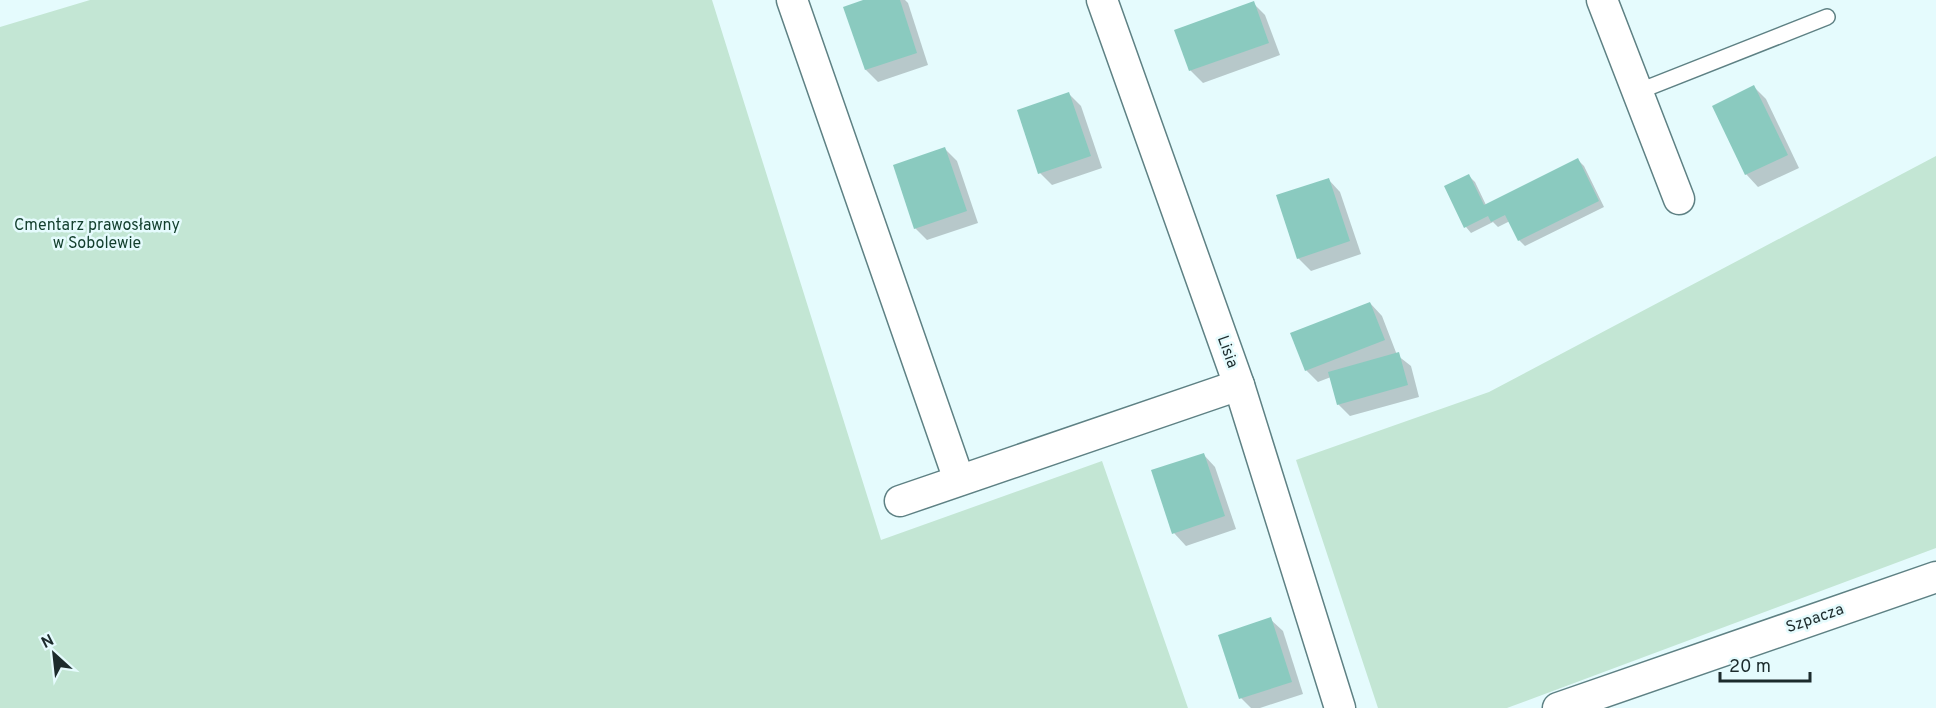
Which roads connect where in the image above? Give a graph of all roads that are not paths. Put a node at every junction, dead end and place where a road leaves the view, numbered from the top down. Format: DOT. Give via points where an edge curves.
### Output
graph roads {
  1 [pos="792,0"];
  2 [pos="1102,0"];
  3 [pos="1602,0"];
  4 [pos="1827,17"];
  5 [pos="1637,92"];
  6 [pos="1679,199"];
  7 [pos="1239,384"];
  8 [pos="959,480"];
  9 [pos="900,501"];
  10 [pos="1936,577"];
  11 [pos="1340,708"];
  12 [pos="1558,708"];
  1 -- 8 [label="street"];
  2 -- 7 [label="street, Lisia"];
  3 -- 5 [label="street"];
  4 -- 5 [label="lane"];
  5 -- 6 [label="street"];
  7 -- 8 [label="street"];
  7 -- 11 [label="street, Lisia"];
  8 -- 9 [label="street"];
  10 -- 12 [label="street, Szpacza"];
}
